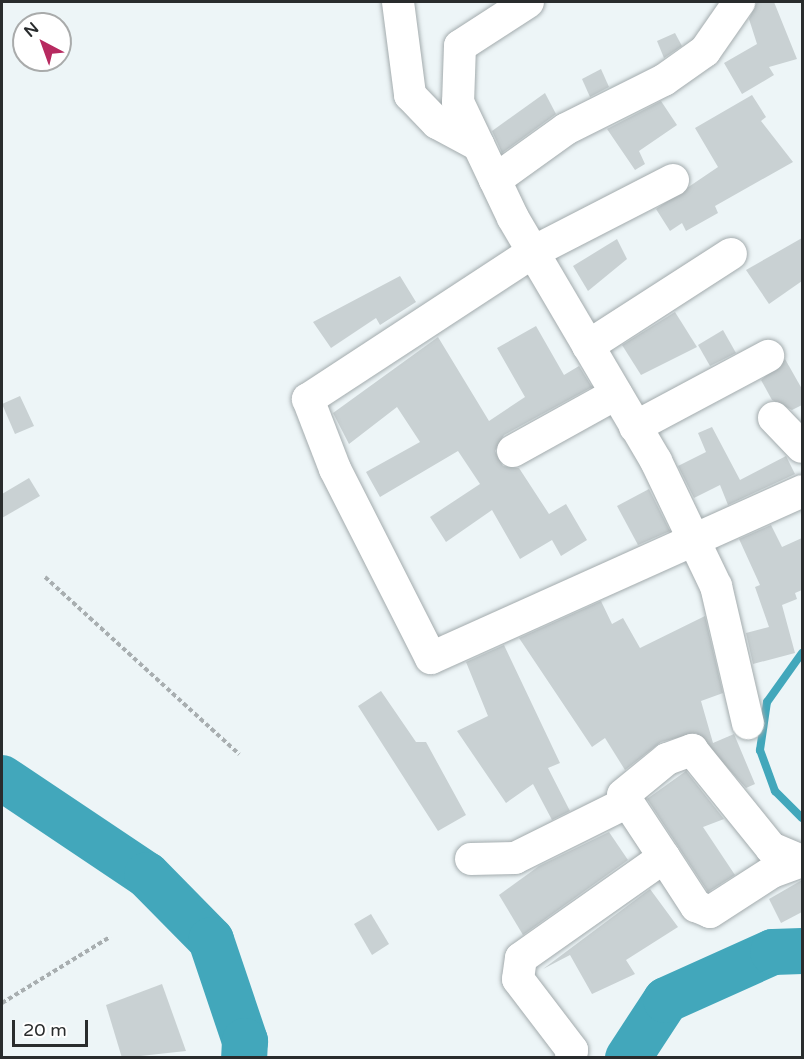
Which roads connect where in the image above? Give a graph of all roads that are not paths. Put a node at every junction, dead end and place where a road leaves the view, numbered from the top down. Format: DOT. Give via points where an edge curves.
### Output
graph roads {
  1 [pos="398,2"];
  2 [pos="528,2"];
  3 [pos="739,2"];
  4 [pos="478,145"];
  5 [pos="495,180"];
  6 [pos="673,180"];
  7 [pos="533,252"];
  8 [pos="731,254"];
  9 [pos="588,346"];
  10 [pos="768,356"];
  11 [pos="616,394"];
  12 [pos="774,418"];
  13 [pos="635,427"];
  14 [pos="802,447"];
  15 [pos="513,451"];
  16 [pos="802,490"];
  17 [pos="693,539"];
  18 [pos="748,723"];
  19 [pos="628,802"];
  20 [pos="664,857"];
  21 [pos="471,859"];
  22 [pos="802,861"];
  23 [pos="571,1058"];
  1 -- 4 [label="street" via="410,95 438,123"];
  2 -- 4 [label="street" via="460,46 458,102"];
  3 -- 5 [label="street" via="705,51 664,80 566,129"];
  4 -- 5 [label="street"];
  5 -- 7 [label="street"];
  6 -- 7 [label="street"];
  7 -- 9 [label="street"];
  7 -- 17 [label="street" via="308,399 335,469 431,658"];
  8 -- 9 [label="street"];
  9 -- 11 [label="street"];
  10 -- 13 [label="street"];
  11 -- 13 [label="street"];
  11 -- 15 [label="street"];
  12 -- 14 [label="street"];
  13 -- 17 [label="street"];
  16 -- 17 [label="street"];
  17 -- 18 [label="street" via="716,586"];
  19 -- 20 [label="street"];
  19 -- 21 [label="street" via="515,858"];
  19 -- 22 [label="street" via="623,795 631,783 692,750 771,848"];
  20 -- 22 [label="street" via="696,906 710,912 772,872"];
  20 -- 23 [label="street" via="521,958 518,979 572,1050"];
}
